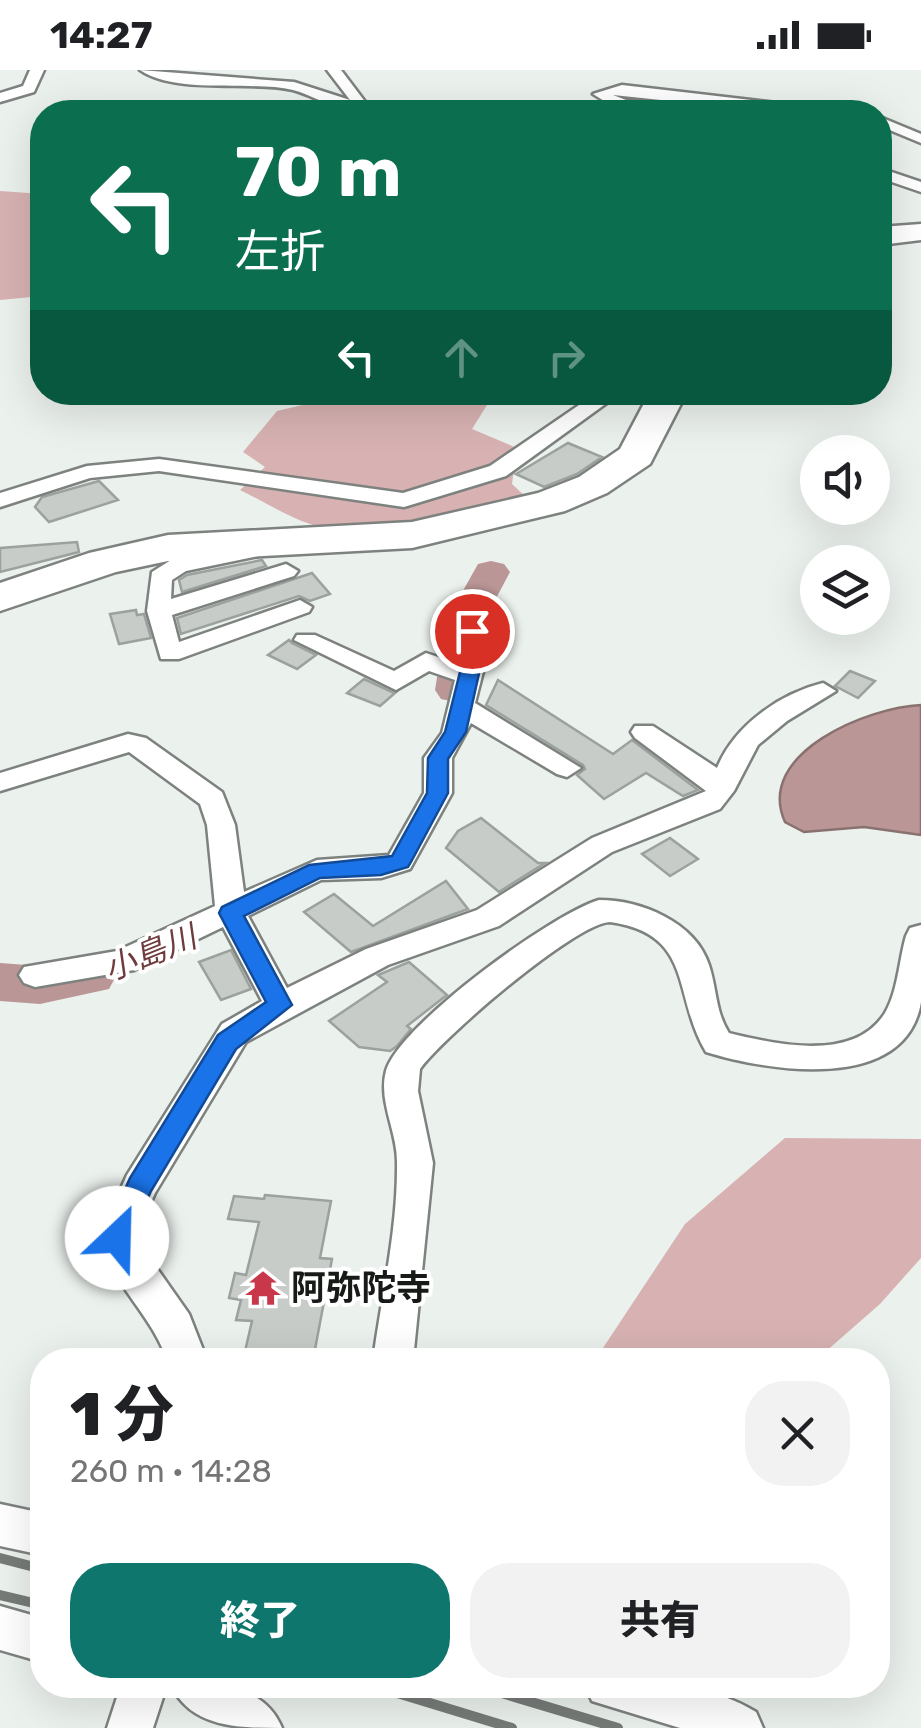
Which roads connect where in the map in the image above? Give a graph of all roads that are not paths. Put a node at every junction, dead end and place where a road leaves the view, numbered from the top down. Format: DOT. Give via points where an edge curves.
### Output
graph roads {
  1 [pos="37,70"];
  2 [pos="147,70"];
  3 [pos="334,70"];
  4 [pos="610,76"];
  5 [pos="0,98"];
  6 [pos="334,100"];
  7 [pos="357,100"];
  8 [pos="611,100"];
  9 [pos="714,100"];
  10 [pos="727,100"];
  11 [pos="892,126"];
  12 [pos="921,139"];
  13 [pos="892,177"];
  14 [pos="921,187"];
  15 [pos="917,232"];
  16 [pos="892,235"];
  17 [pos="594,405"];
  18 [pos="662,405"];
  19 [pos="0,500"];
  20 [pos="278,556"];
  21 [pos="0,598"];
  22 [pos="300,607"];
  23 [pos="159,611"];
  24 [pos="472,631"];
  25 [pos="306,640"];
  26 [pos="464,690"];
  27 [pos="823,691"];
  28 [pos="644,732"];
  29 [pos="567,768"];
  30 [pos="0,782"];
  31 [pos="723,785"];
  32 [pos="230,913"];
  33 [pos="921,936"];
  34 [pos="35,975"];
  35 [pos="280,1005"];
  36 [pos="183,1348"];
  37 [pos="394,1348"];
  38 [pos="0,1524"];
  39 [pos="30,1531"];
  40 [pos="0,1628"];
  41 [pos="30,1637"];
  42 [pos="140,1698"];
  43 [pos="214,1698"];
  44 [pos="655,1698"];
  45 [pos="130,1728"];
  46 [pos="259,1728"];
  47 [pos="740,1728"];
  1 -- 5 [label="street" via="29,89"];
  2 -- 6 [label="street" via="294,86"];
  3 -- 7 [label="street"];
  4 -- 10 [label="street"];
  8 -- 9 [label="street" via="600,94 612,89"];
  11 -- 12 [label="street"];
  13 -- 14 [label="street"];
  15 -- 16 [label="highway"];
  17 -- 19 [label="street" via="507,466 411,499 158,465 87,472"];
  18 -- 20 [label="highway" via="636,456 573,494 412,535"];
  20 -- 21 [label="highway" via="194,544 136,554"];
  20 -- 23 [label="street"];
  20 -- 23 [label="street" via="254,550 167,570 160,577"];
  22 -- 23 [label="street" via="170,654"];
  24 -- 26 [label="street"];
  25 -- 26 [label="street" via="396,682 426,660"];
  26 -- 29 [label="street"];
  26 -- 32 [label="street" via="456,732 438,758 438,793 400,862 317,870"];
  27 -- 31 [label="street" via="766,719 736,752"];
  28 -- 31 [label="street"];
  30 -- 32 [label="street" via="136,744 212,799"];
  31 -- 35 [label="street" via="710,802 580,856 488,918 377,957"];
  32 -- 34 [label="street" via="123,962"];
  32 -- 35 [label="street"];
  33 -- 37 [label="street" via="898,1020 876,1043 848,1055 751,1052 718,1043 684,946 616,912 587,914 469,999 412,1052 402,1075 415,1162"];
  35 -- 36 [label="street" via="227,1042 140,1186 117,1238"];
  38 -- 39 [label="street"];
  40 -- 41 [label="street"];
  42 -- 45 [label="street"];
  43 -- 46 [label="street"];
  44 -- 47 [label="street"];
}
